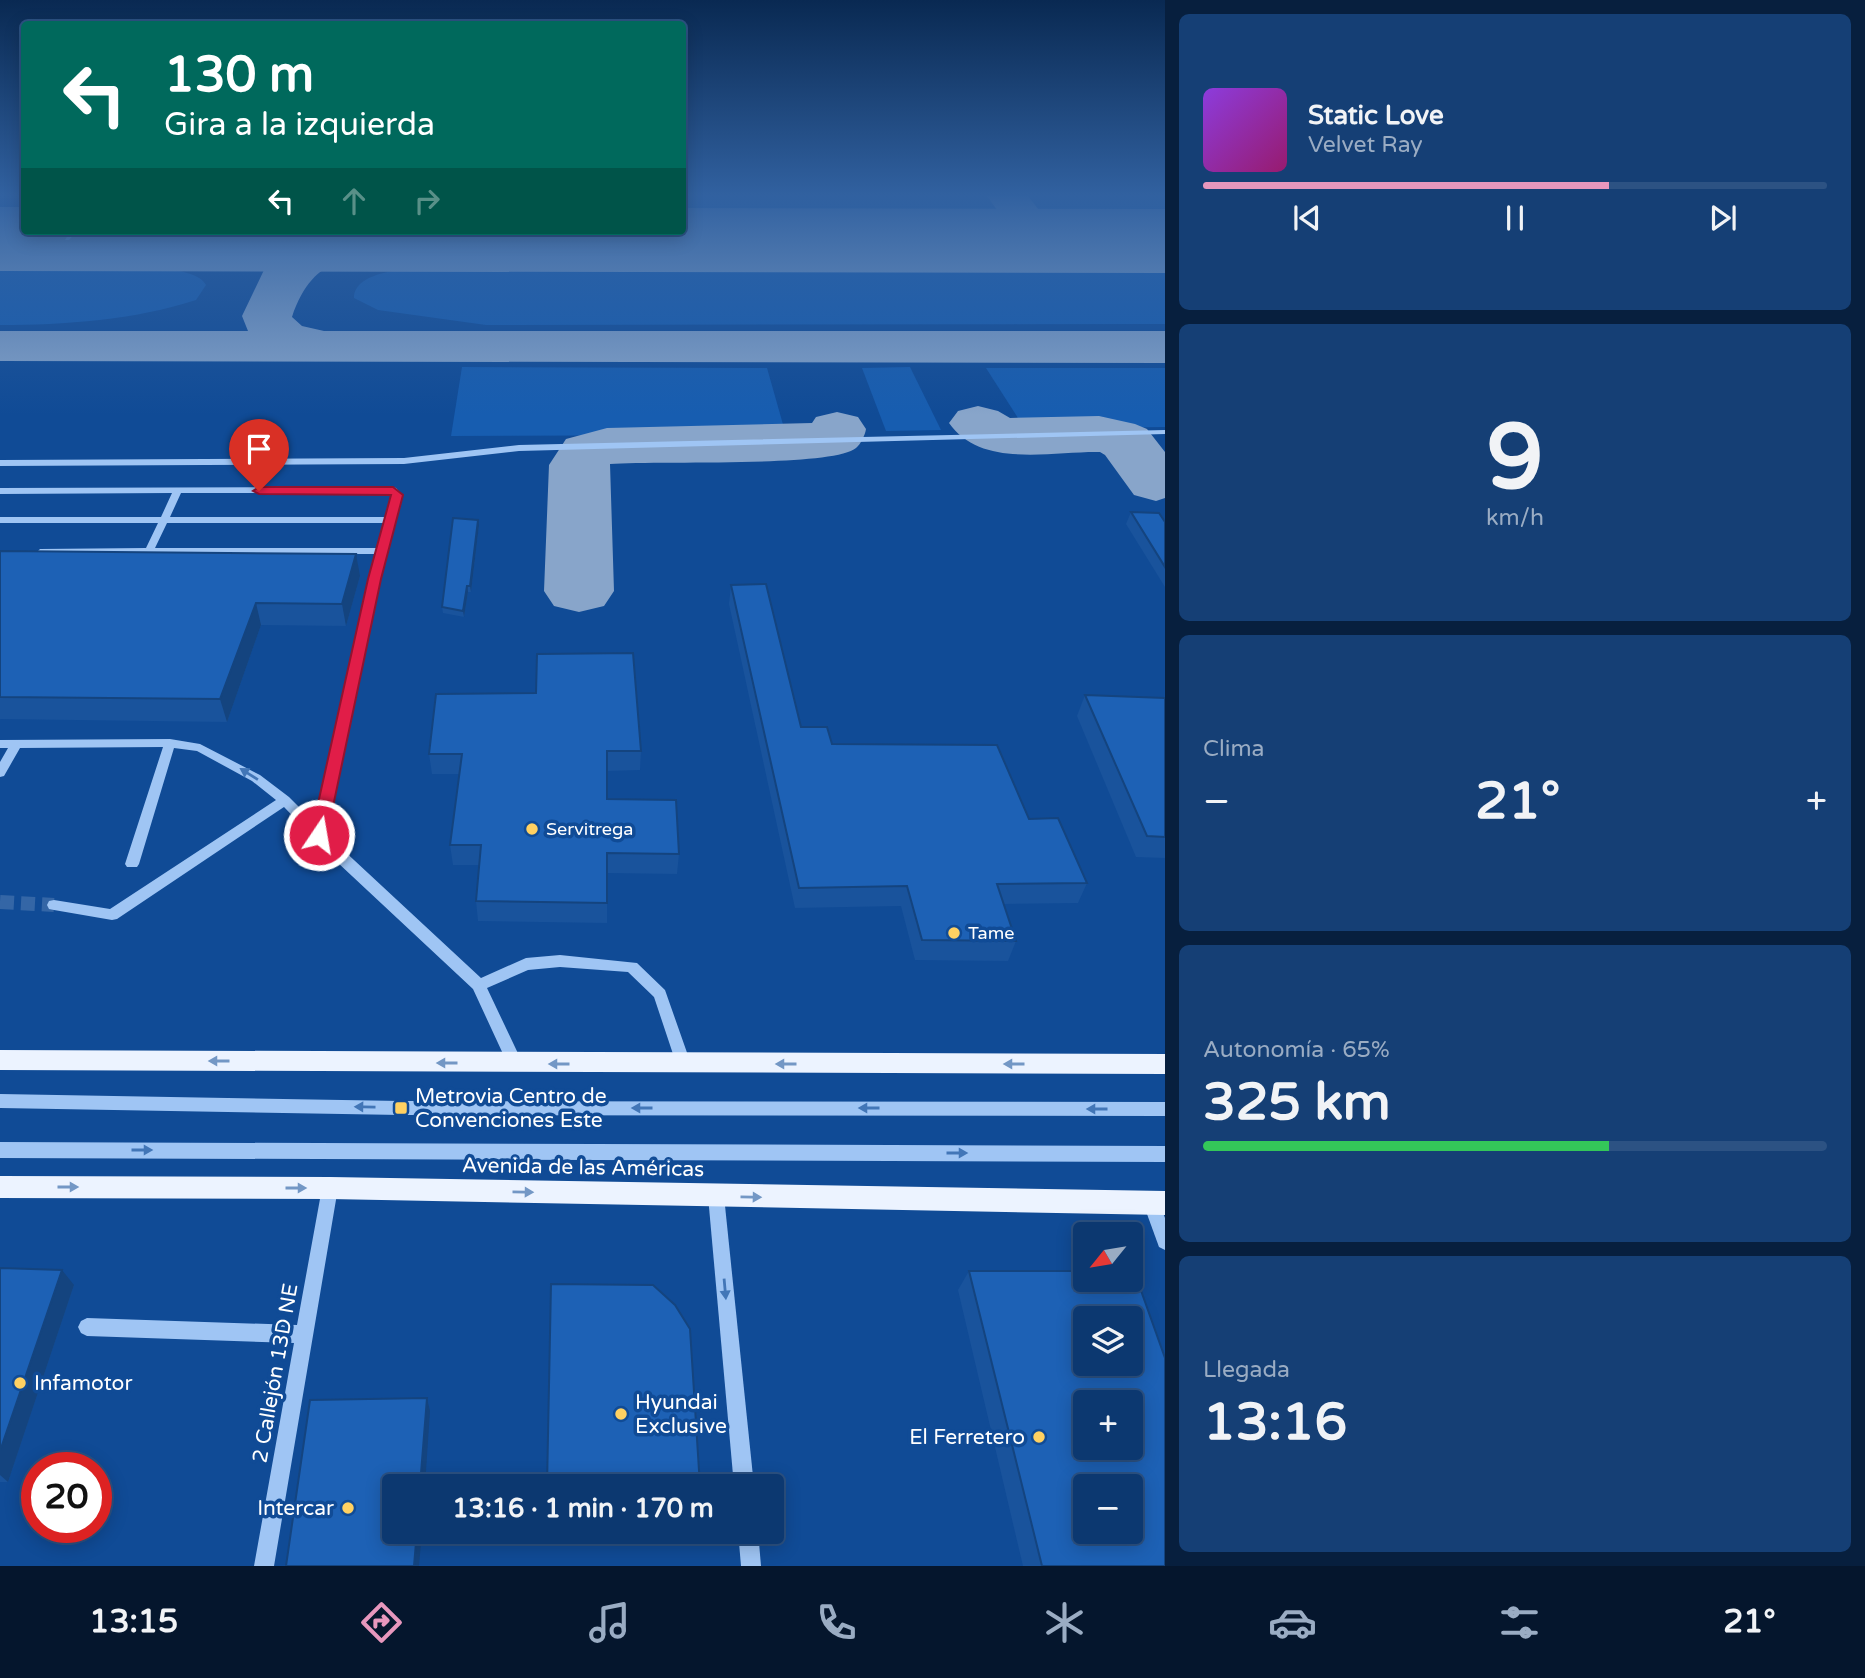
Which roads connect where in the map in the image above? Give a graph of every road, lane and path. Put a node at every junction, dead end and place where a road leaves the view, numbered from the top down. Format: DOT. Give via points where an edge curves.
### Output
graph roads {
  1 [pos="1165,432"];
  2 [pos="0,464"];
  3 [pos="0,491"];
  4 [pos="178,491"];
  5 [pos="0,520"];
  6 [pos="164,520"];
  7 [pos="389,520"];
  8 [pos="27,551"];
  9 [pos="149,551"];
  10 [pos="382,551"];
  11 [pos="17,743"];
  12 [pos="170,743"];
  13 [pos="0,744"];
  14 [pos="0,773"];
  15 [pos="285,800"];
  16 [pos="319,835"];
  17 [pos="132,863"];
  18 [pos="54,905"];
  19 [pos="479,985"];
  20 [pos="0,1060"];
  21 [pos="515,1064"];
  22 [pos="683,1064"];
  23 [pos="1165,1064"];
  24 [pos="0,1101"];
  25 [pos="1165,1109"];
  26 [pos="0,1150"];
  27 [pos="1165,1154"];
  28 [pos="0,1187"];
  29 [pos="330,1188"];
  30 [pos="716,1196"];
  31 [pos="1158,1203"];
  32 [pos="1165,1241"];
  33 [pos="87,1327"];
  34 [pos="305,1334"];
  35 [pos="743,1474"];
  36 [pos="749,1544"];
  37 [pos="264,1566"];
  38 [pos="751,1566"];
  1 -- 2 [label="street" via="519,448 404,461"];
  3 -- 4 [label="street"];
  4 -- 6 [label="street"];
  4 -- 7 [label="street" via="393,490 397,496"];
  5 -- 6 [label="street"];
  6 -- 7 [label="street"];
  6 -- 9 [label="street"];
  7 -- 10 [label="street"];
  8 -- 9 [label="street"];
  9 -- 10 [label="street"];
  10 -- 16 [label="street"];
  11 -- 12 [label="street"];
  11 -- 13 [label="street"];
  11 -- 14 [label="street"];
  15 -- 12 [label="street, one-way" via="230,762 200,748"];
  12 -- 17 [label="street"];
  15 -- 16 [label="street"];
  15 -- 18 [label="street" via="112,915"];
  16 -- 19 [label="street"];
  19 -- 21 [label="street"];
  19 -- 22 [label="street" via="526,964 585,962 632,967 660,994"];
  21 -- 20 [label="main road, one-way"];
  22 -- 21 [label="main road, one-way"];
  23 -- 22 [label="main road, one-way"];
  25 -- 24 [label="street, one-way" via="401,1108"];
  26 -- 27 [label="street, Avenida de las Américas, one-way"];
  28 -- 29 [label="main road, Avenida de las Américas, one-way"];
  29 -- 30 [label="main road, Avenida de las Américas, one-way"];
  29 -- 34 [label="street, 2 Callejón 13D NE"];
  30 -- 31 [label="main road, Avenida de las Américas, one-way"];
  30 -- 35 [label="street, one-way"];
  31 -- 32 [label="street"];
  33 -- 34 [label="lane"];
  34 -- 37 [label="street, 2 Callejón 13D NE"];
  36 -- 38 [label="street"];
}
